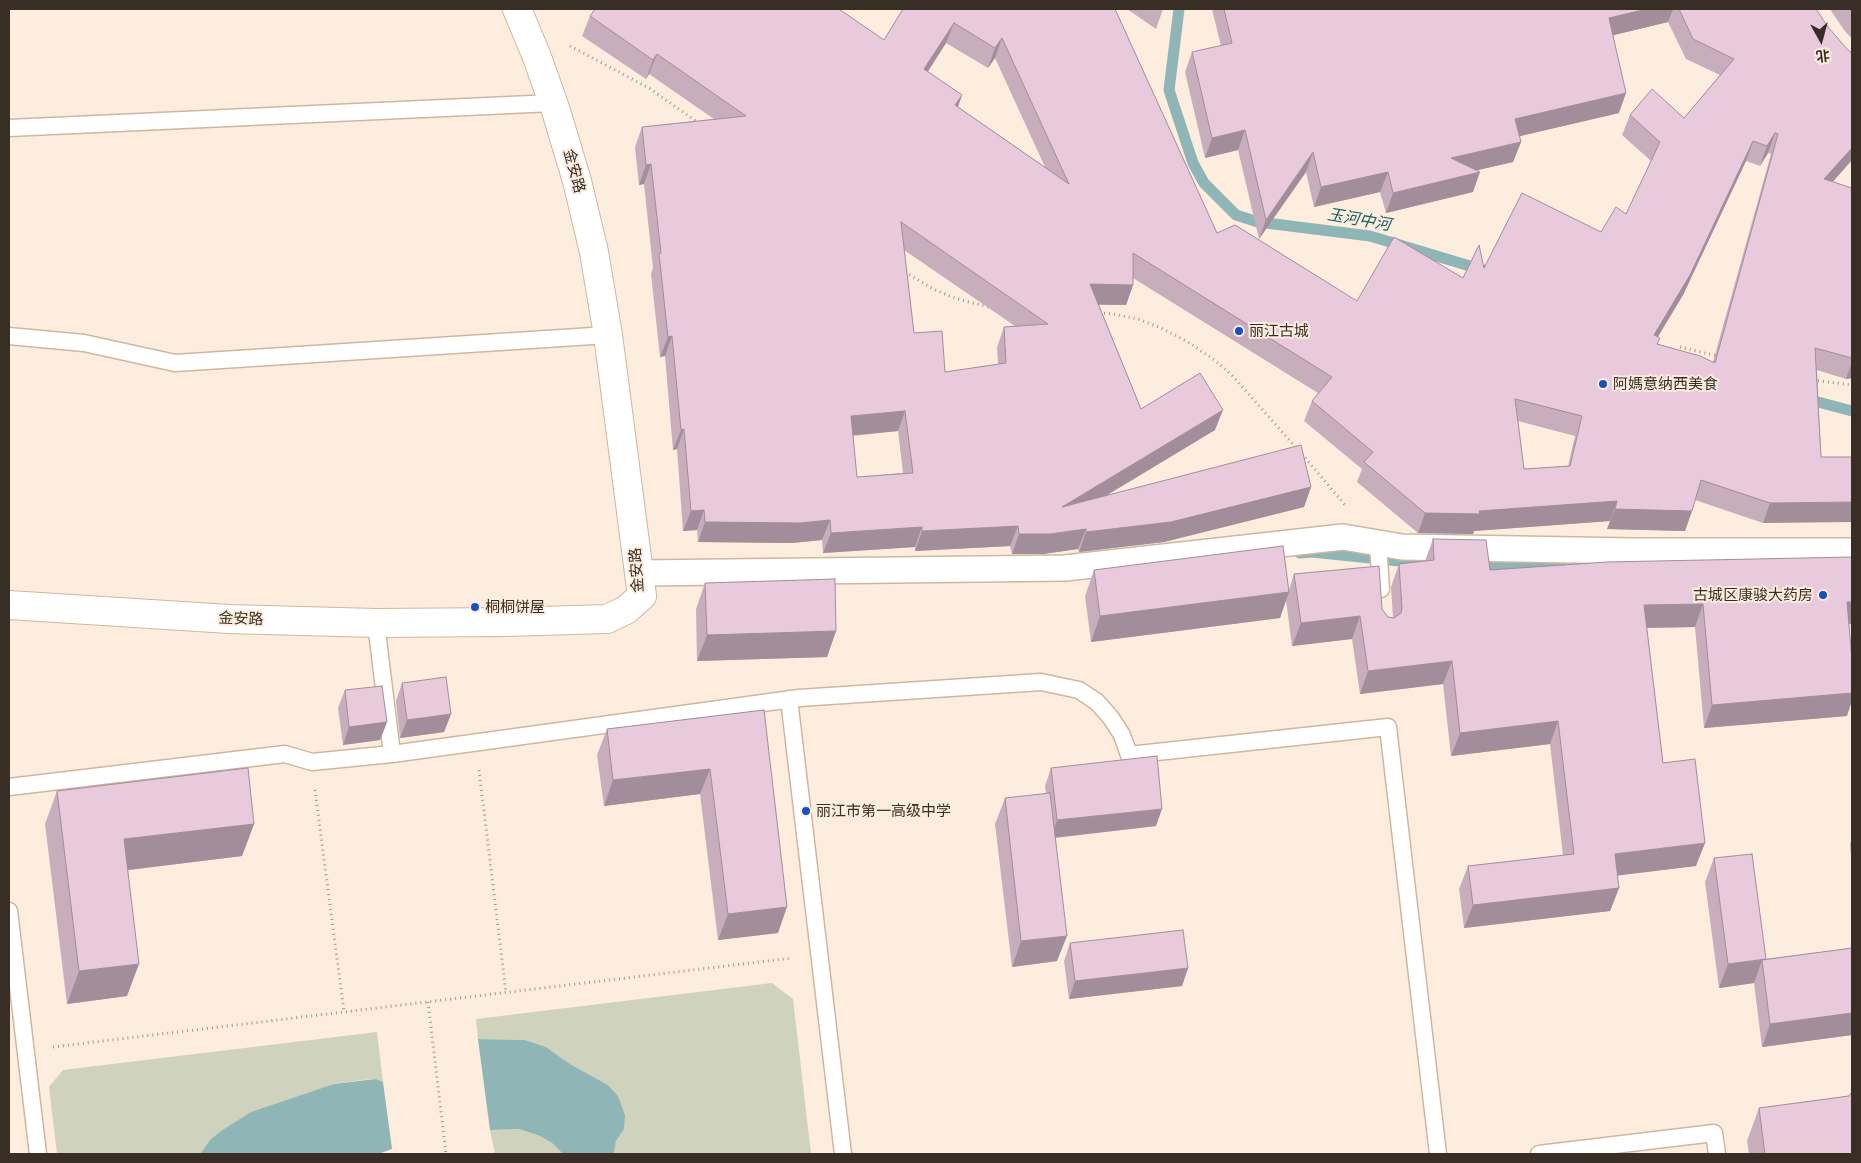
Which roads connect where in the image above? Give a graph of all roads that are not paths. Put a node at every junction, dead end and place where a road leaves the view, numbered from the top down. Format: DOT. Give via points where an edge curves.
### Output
graph roads {
  1 [pos="520,15"];
  2 [pos="553,103"];
  3 [pos="9,128"];
  4 [pos="608,335"];
  5 [pos="9,336"];
  6 [pos="1378,543"];
  7 [pos="1852,551"];
  8 [pos="640,573"];
  9 [pos="1382,602"];
  10 [pos="9,605"];
  11 [pos="376,623"];
  12 [pos="789,700"];
  13 [pos="392,754"];
  14 [pos="9,787"];
  15 [pos="9,911"];
  16 [pos="38,1154"];
  17 [pos="843,1154"];
  18 [pos="1438,1154"];
  19 [pos="1539,1154"];
  20 [pos="1717,1154"];
  1 -- 2 [label="street, 金安路"];
  2 -- 3 [label="lane"];
  2 -- 4 [label="street, 金安路" via="594,252"];
  4 -- 5 [label="lane" via="175,363 84,343"];
  4 -- 8 [label="street, 金安路"];
  6 -- 7 [label="street" via="1412,547"];
  6 -- 8 [label="street" via="1343,538 1065,568"];
  6 -- 9 [label="lane"];
  8 -- 11 [label="street, 金安路" via="642,596 626,610 607,619"];
  10 -- 11 [label="street, 金安路" via="229,619"];
  11 -- 13 [label="lane"];
  12 -- 13 [label="lane"];
  12 -- 17 [label="lane"];
  12 -- 18 [label="lane" via="1041,682 1079,690 1097,702 1122,735 1129,755 1388,727"];
  13 -- 14 [label="lane" via="312,762 285,754"];
  15 -- 16 [label="lane"];
  19 -- 20 [label="lane" via="1714,1133"];
}
